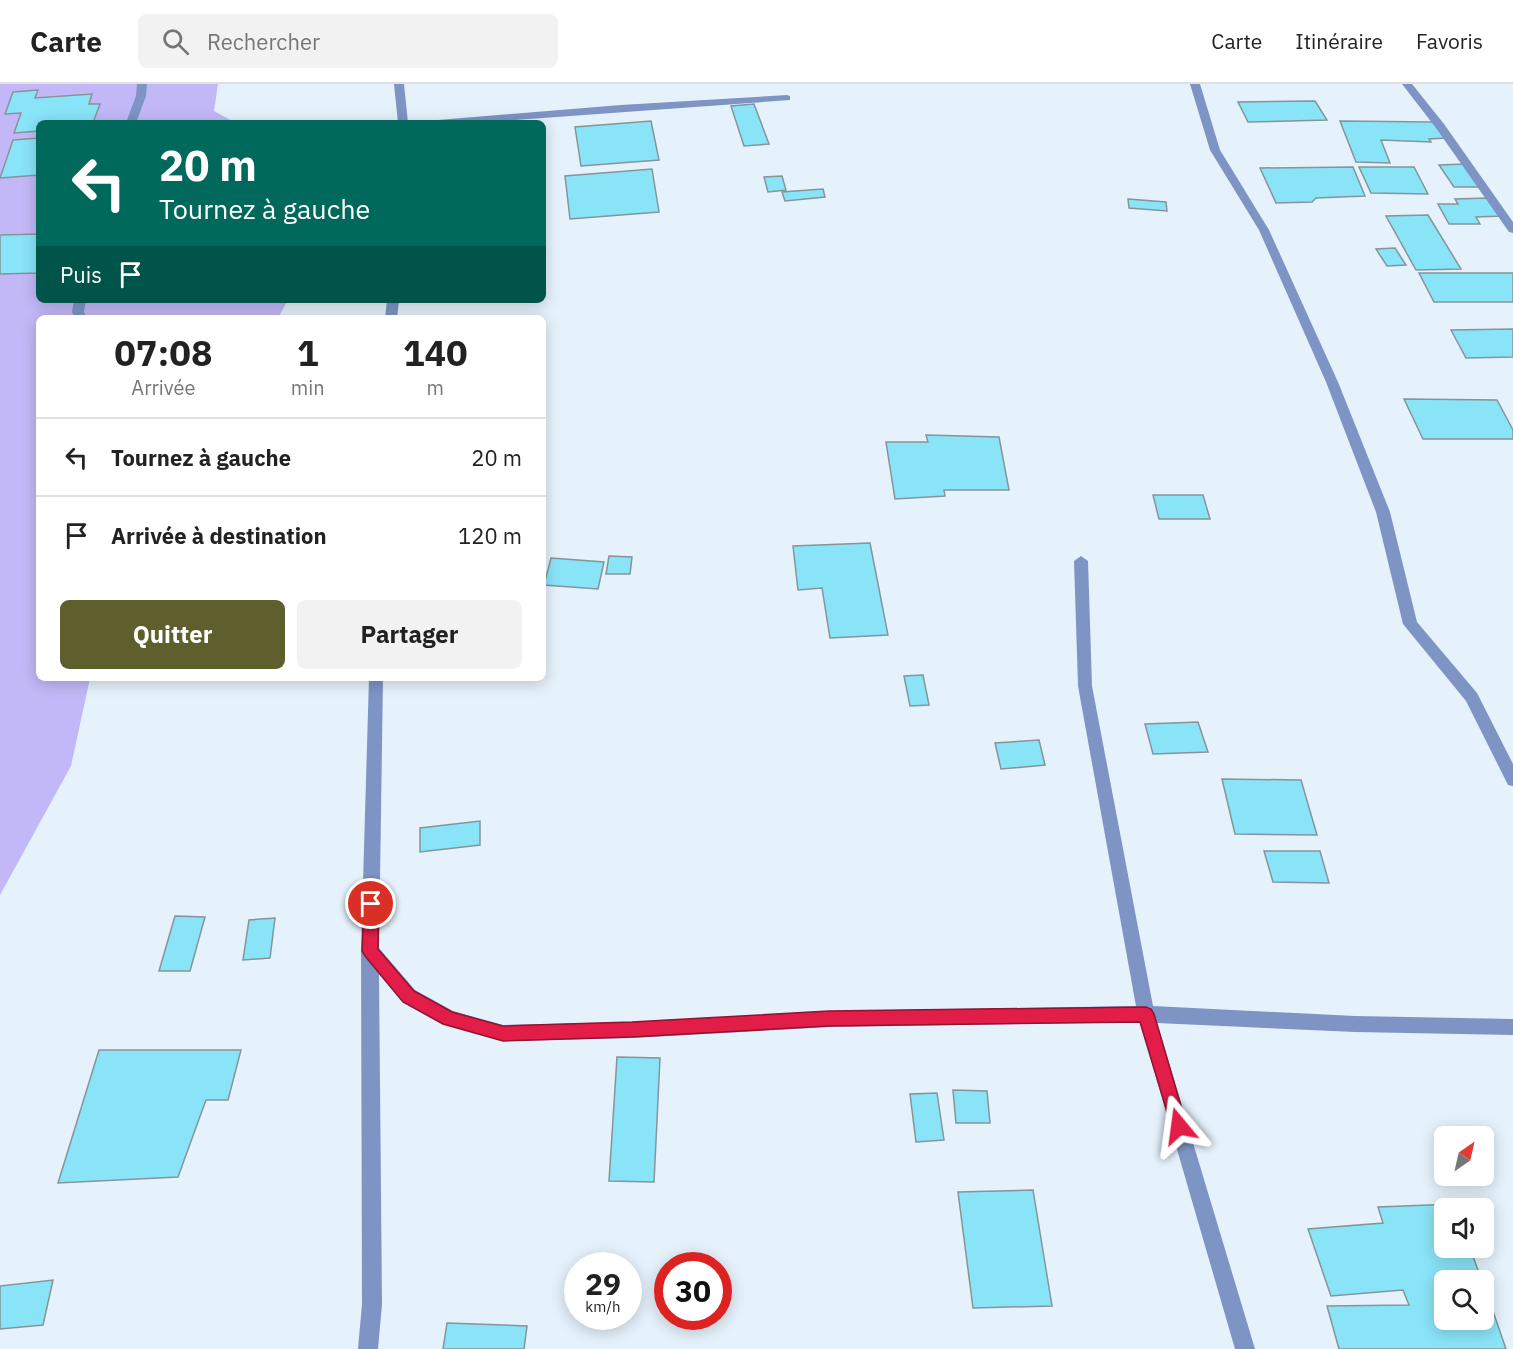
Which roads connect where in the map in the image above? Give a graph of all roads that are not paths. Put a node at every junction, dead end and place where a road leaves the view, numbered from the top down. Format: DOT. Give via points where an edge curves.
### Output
graph roads {
  1 [pos="142,84"];
  2 [pos="399,84"];
  3 [pos="1195,84"];
  4 [pos="1407,84"];
  5 [pos="787,98"];
  6 [pos="132,120"];
  7 [pos="403,120"];
  8 [pos="475,120"];
  9 [pos="1513,230"];
  10 [pos="1081,561"];
  11 [pos="376,681"];
  12 [pos="1513,780"];
  13 [pos="370,951"];
  14 [pos="1146,1014"];
  15 [pos="1513,1027"];
  16 [pos="368,1349"];
  17 [pos="1245,1349"];
  1 -- 6 [label="street"];
  2 -- 7 [label="street"];
  3 -- 12 [label="street" via="1215,150 1264,230 1336,393 1383,512 1410,624 1472,697"];
  4 -- 9 [label="street"];
  5 -- 8 [label="street"];
  10 -- 14 [label="street" via="1085,687"];
  11 -- 13 [label="street"];
  13 -- 14 [label="street" via="409,996 449,1018 503,1033 829,1019"];
  13 -- 16 [label="street" via="372,1304"];
  14 -- 15 [label="street"];
  14 -- 17 [label="street"];
}
